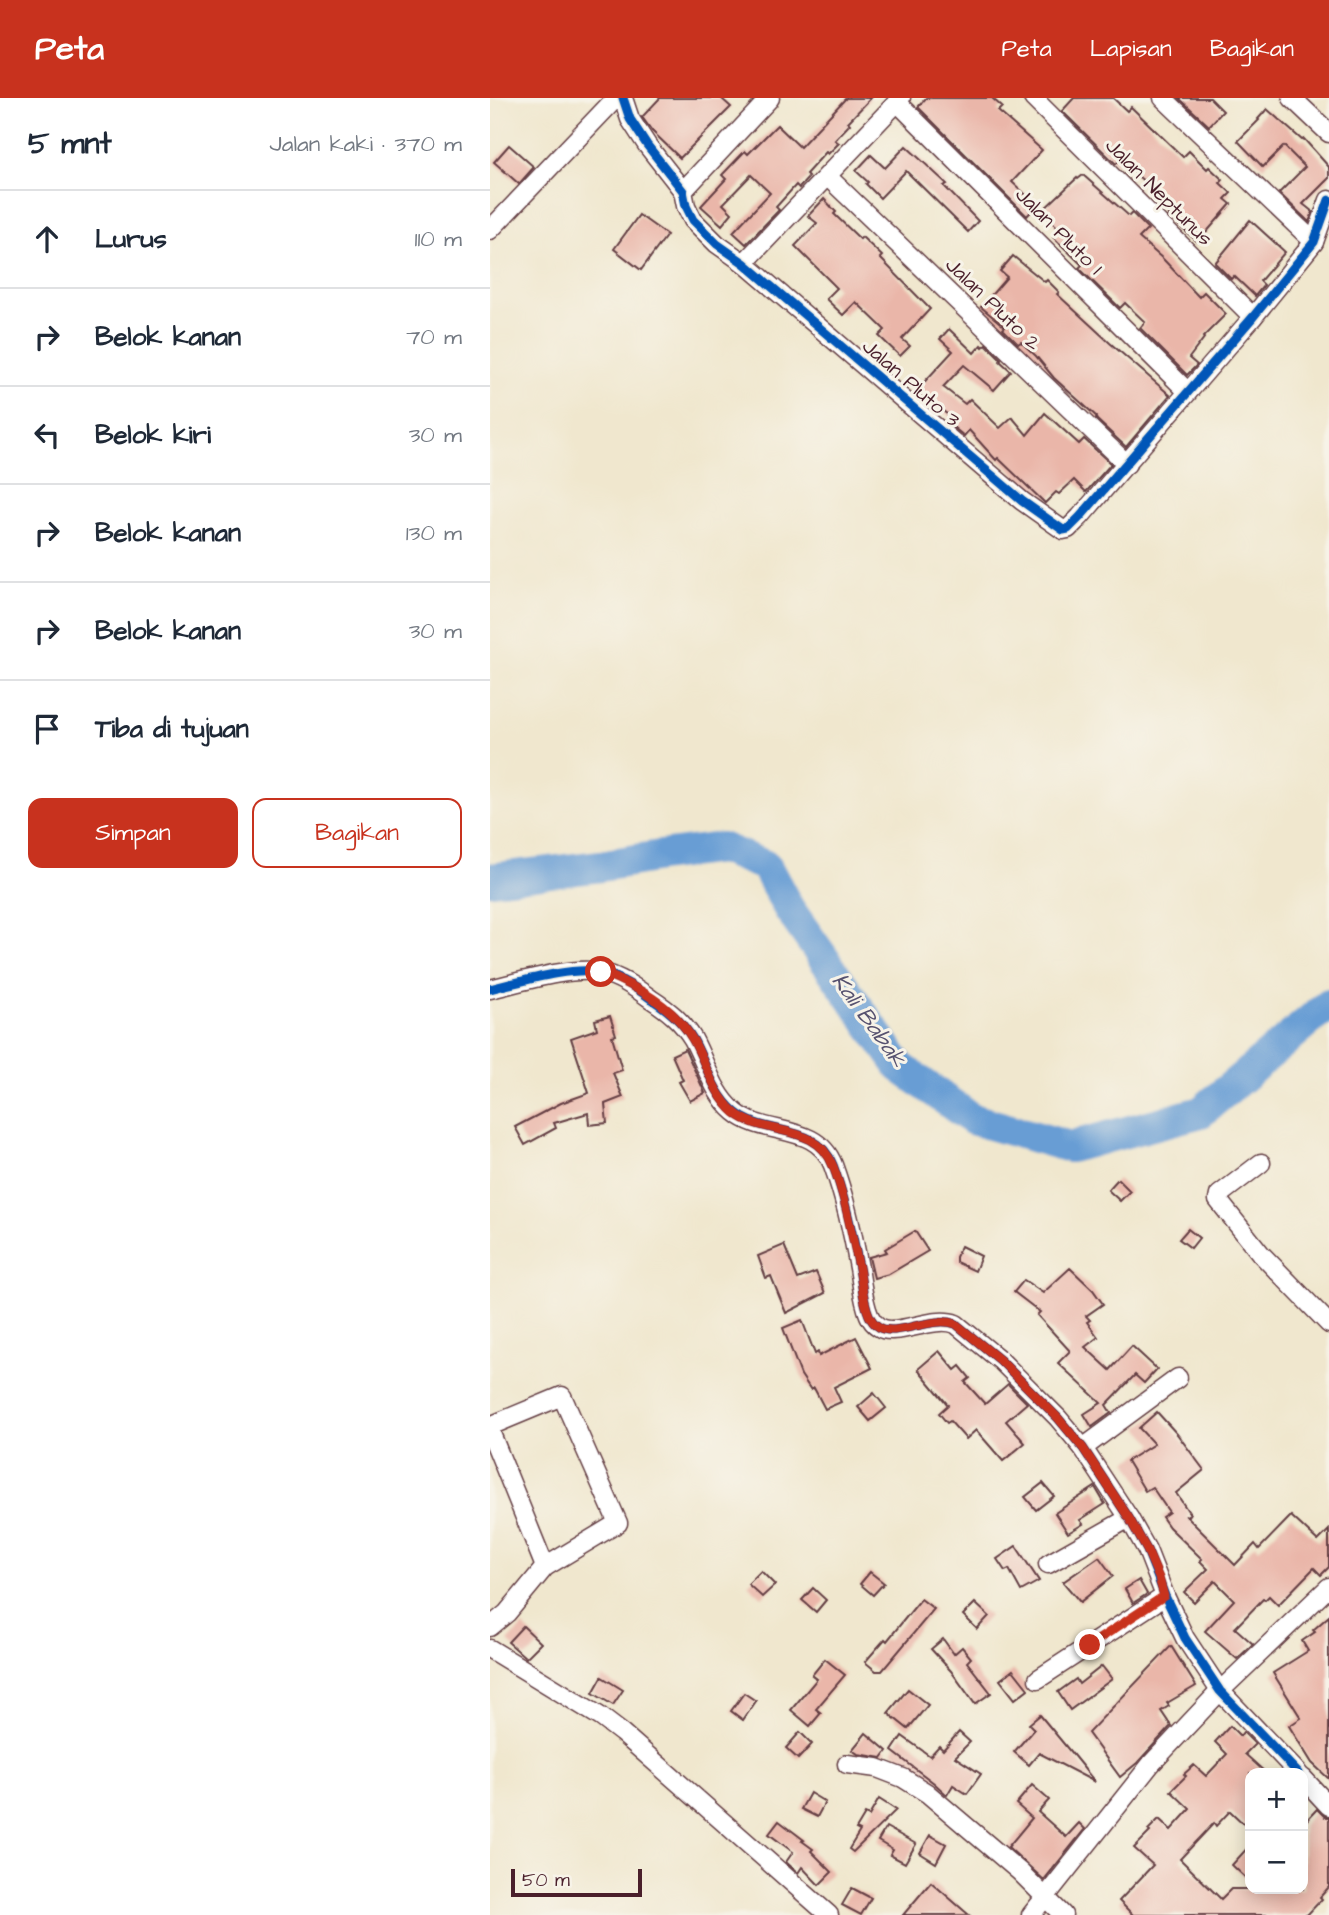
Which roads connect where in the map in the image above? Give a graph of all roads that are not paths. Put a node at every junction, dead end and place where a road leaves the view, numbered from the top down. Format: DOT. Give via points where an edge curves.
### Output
graph roads {
  1 [pos="616,98"];
  2 [pos="623,98"];
  3 [pos="770,98"];
  4 [pos="1033,98"];
  5 [pos="1163,98"];
  6 [pos="1292,98"];
  7 [pos="899,100"];
  8 [pos="1329,133"];
  9 [pos="828,177"];
  10 [pos="683,191"];
  11 [pos="1329,200"];
  12 [pos="490,230"];
  13 [pos="1314,242"];
  14 [pos="744,263"];
  15 [pos="1253,317"];
  16 [pos="1188,392"];
  17 [pos="1126,464"];
  18 [pos="490,989"];
  19 [pos="1261,1163"];
  20 [pos="1329,1324"];
  21 [pos="1178,1378"];
  22 [pos="490,1428"];
  23 [pos="1083,1448"];
  24 [pos="1129,1518"];
  25 [pos="1048,1564"];
  26 [pos="545,1567"];
  27 [pos="1329,1587"];
  28 [pos="1164,1596"];
  29 [pos="490,1627"];
  30 [pos="490,1650"];
  31 [pos="1038,1679"];
  32 [pos="1220,1692"];
  33 [pos="847,1764"];
  34 [pos="1293,1768"];
  35 [pos="1308,1783"];
  36 [pos="1329,1806"];
  37 [pos="1039,1904"];
  38 [pos="829,1915"];
  39 [pos="1063,1915"];
  1 -- 12 [label="street"];
  2 -- 10 [label="street, Jalan Pluto 3" via="630,119"];
  3 -- 10 [label="street"];
  4 -- 15 [label="street, Jalan Neptunus"];
  5 -- 13 [label="street"];
  6 -- 8 [label="street"];
  7 -- 9 [label="street"];
  7 -- 16 [label="street, Jalan Pluto 1"];
  9 -- 14 [label="street"];
  9 -- 17 [label="street, Jalan Pluto 2"];
  10 -- 14 [label="street, Jalan Pluto 3" via="686,206 702,231"];
  11 -- 13 [label="street"];
  13 -- 15 [label="street"];
  14 -- 17 [label="street, Jalan Pluto 3" via="1056,527 1068,528"];
  15 -- 16 [label="street"];
  16 -- 17 [label="street"];
  18 -- 23 [label="street" via="562,974 601,972 630,984 670,1012 689,1033 724,1101 735,1113 749,1122 813,1140 825,1149 844,1203 866,1305 877,1326 885,1330 936,1321 956,1324 1000,1360"];
  19 -- 20 [label="street" via="1217,1200 1261,1254"];
  21 -- 23 [label="street"];
  22 -- 26 [label="street"];
  22 -- 26 [label="street" via="562,1396 618,1523"];
  23 -- 24 [label="street"];
  24 -- 25 [label="street"];
  24 -- 28 [label="street"];
  26 -- 29 [label="street" via="507,1614"];
  27 -- 32 [label="street"];
  28 -- 31 [label="street"];
  28 -- 32 [label="street"];
  30 -- 38 [label="street" via="622,1733"];
  32 -- 34 [label="street"];
  32 -- 37 [label="street" via="1151,1764"];
  33 -- 37 [label="street" via="877,1768 927,1793 967,1825"];
  35 -- 36 [label="street"];
  37 -- 39 [label="street"];
}
